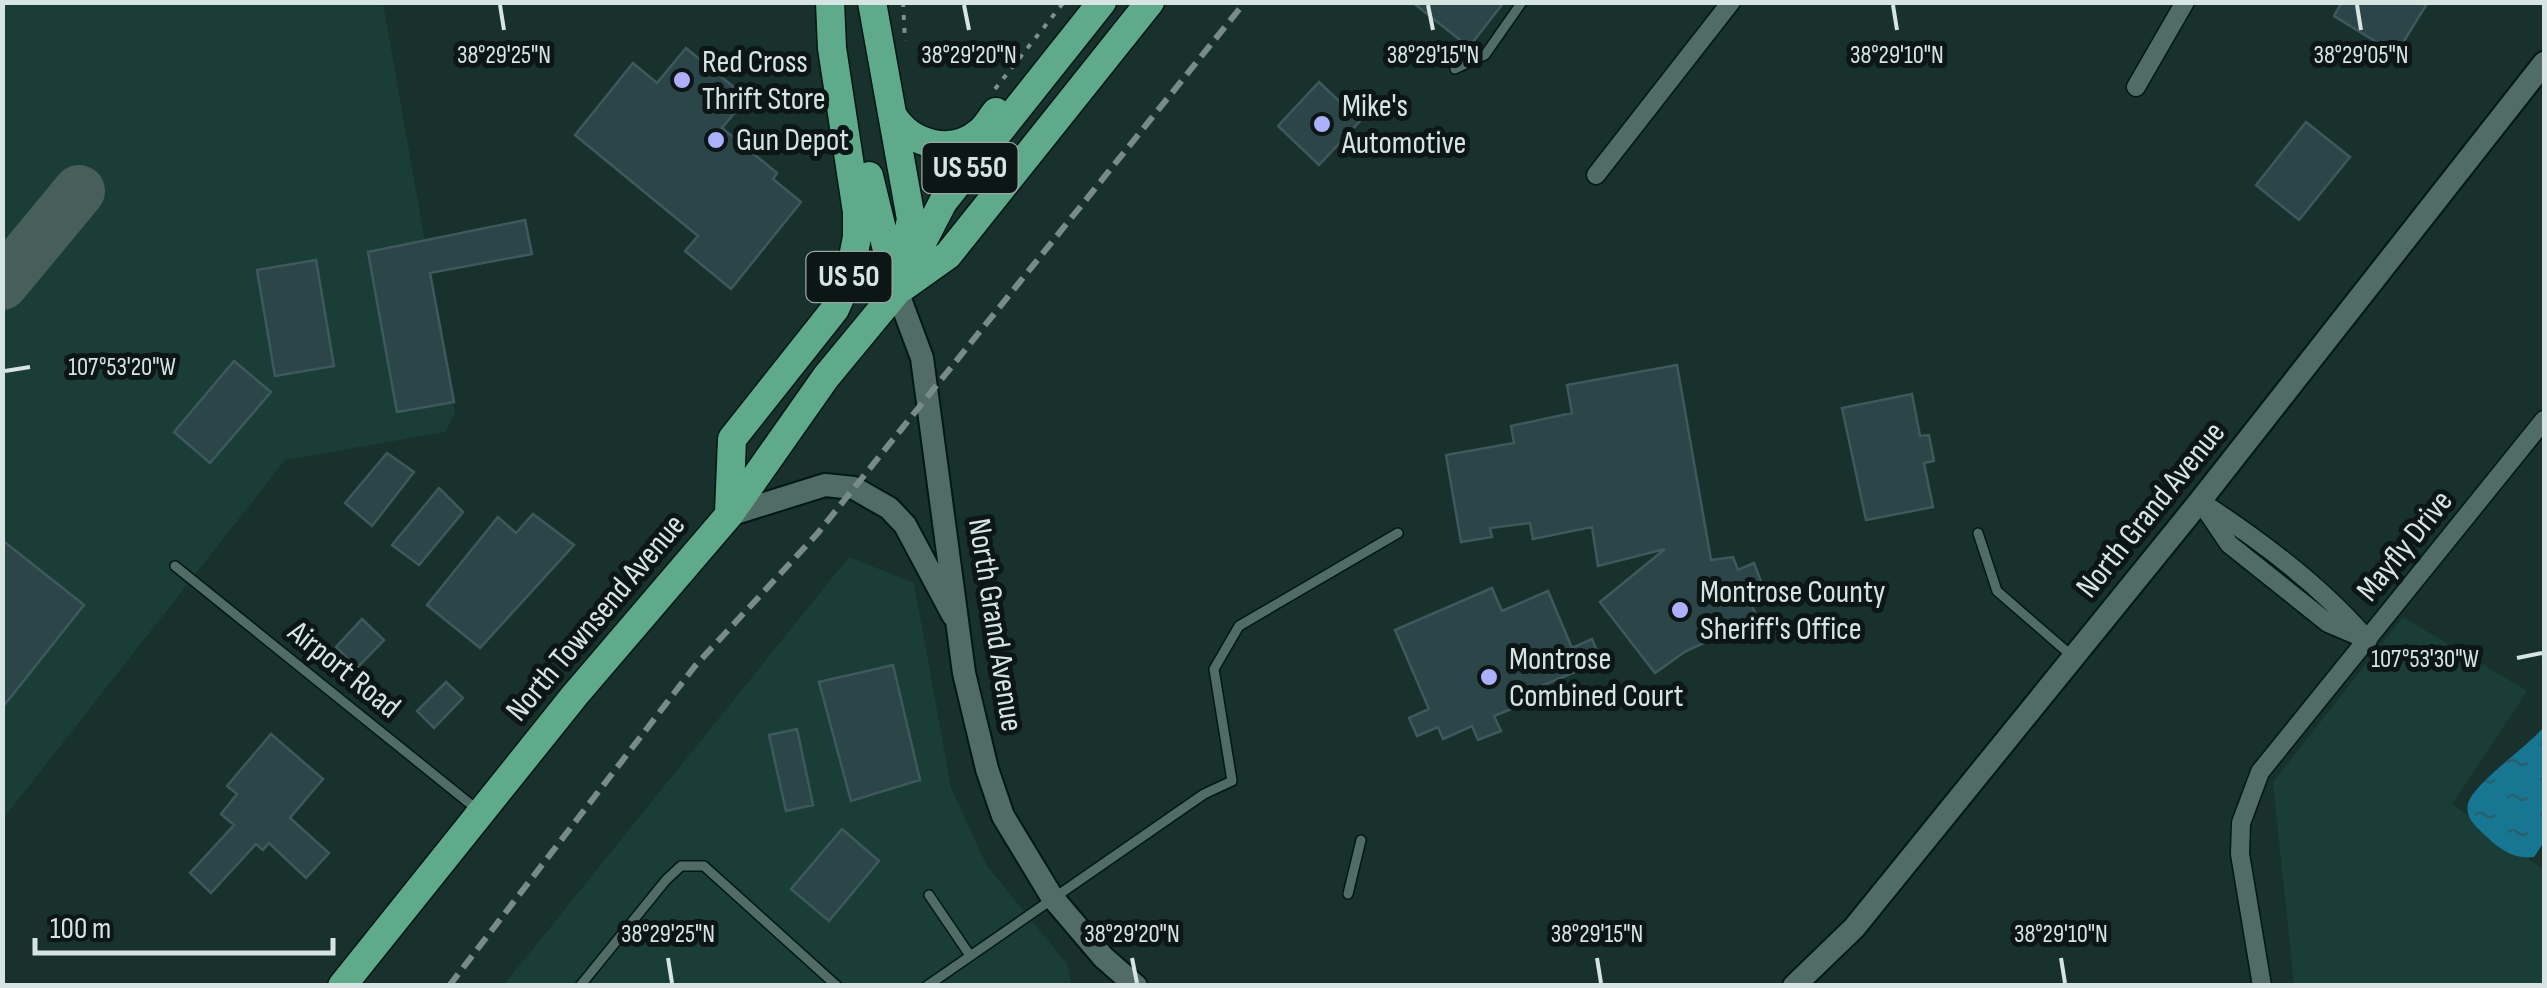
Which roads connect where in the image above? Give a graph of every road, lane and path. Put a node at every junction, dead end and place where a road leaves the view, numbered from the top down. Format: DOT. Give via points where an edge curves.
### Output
graph roads {
  1 [pos="830,2"];
  2 [pos="872,2"];
  3 [pos="903,2"];
  4 [pos="1064,2"];
  5 [pos="1092,2"];
  6 [pos="1102,2"];
  7 [pos="1150,2"];
  8 [pos="1522,2"];
  9 [pos="1732,2"];
  10 [pos="2184,2"];
  11 [pos="906,49"];
  12 [pos="2544,62"];
  13 [pos="1455,69"];
  14 [pos="2136,87"];
  15 [pos="993,91"];
  16 [pos="892,114"];
  17 [pos="1596,175"];
  18 [pos="897,290"];
  19 [pos="2544,420"];
  20 [pos="2200,501"];
  21 [pos="728,515"];
  22 [pos="1398,533"];
  23 [pos="1978,533"];
  24 [pos="175,566"];
  25 [pos="958,625"];
  26 [pos="2368,640"];
  27 [pos="2074,657"];
  28 [pos="481,812"];
  29 [pos="1362,840"];
  30 [pos="929,894"];
  31 [pos="1348,894"];
  32 [pos="1052,896"];
  33 [pos="970,954"];
  34 [pos="342,986"];
  35 [pos="580,986"];
  36 [pos="836,986"];
  37 [pos="926,986"];
  38 [pos="1136,986"];
  39 [pos="1794,986"];
  40 [pos="2262,986"];
  1 -- 18 [label="highway, US 50"];
  1 -- 21 [label="highway, US 50" via="857,237 835,309 732,438"];
  2 -- 16 [label="highway, US 50"];
  3 -- 11 [label="path"];
  4 -- 15 [label="path"];
  5 -- 16 [label="highway" via="1075,10 978,134 926,144"];
  6 -- 18 [label="highway, North Townsend Avenue / US 550" via="943,202"];
  7 -- 18 [label="highway, North Townsend Avenue / US 550" via="948,255"];
  8 -- 13 [label="lane" via="1485,55"];
  9 -- 17 [label="street"];
  10 -- 14 [label="street"];
  12 -- 20 [label="street, North Grand Avenue"];
  16 -- 18 [label="highway, US 50" via="912,220"];
  18 -- 21 [label="highway, North Townsend Avenue / US 50"];
  18 -- 25 [label="street, North Grand Avenue" via="922,358"];
  19 -- 26 [label="street, Mayfly Drive"];
  20 -- 26 [label="street" via="2228,544 2328,623"];
  20 -- 27 [label="street, North Grand Avenue"];
  21 -- 25 [label="street" via="825,485 854,488 905,525"];
  21 -- 28 [label="highway, North Townsend Avenue / US 50"];
  22 -- 32 [label="lane" via="1239,626 1214,669 1232,781"];
  23 -- 27 [label="lane" via="1997,591"];
  24 -- 28 [label="lane, Airport Road"];
  25 -- 32 [label="street, North Grand Avenue" via="986,768 1003,816"];
  26 -- 40 [label="street, Mayfly Drive" via="2260,772 2245,809 2240,854"];
  27 -- 39 [label="street, North Grand Avenue" via="1854,928"];
  28 -- 34 [label="highway, North Townsend Avenue / US 50"];
  29 -- 31 [label="lane"];
  30 -- 33 [label="lane"];
  32 -- 33 [label="lane"];
  32 -- 38 [label="street, North Grand Avenue"];
  33 -- 37 [label="lane"];
  35 -- 36 [label="lane" via="682,866 704,866"];
}
